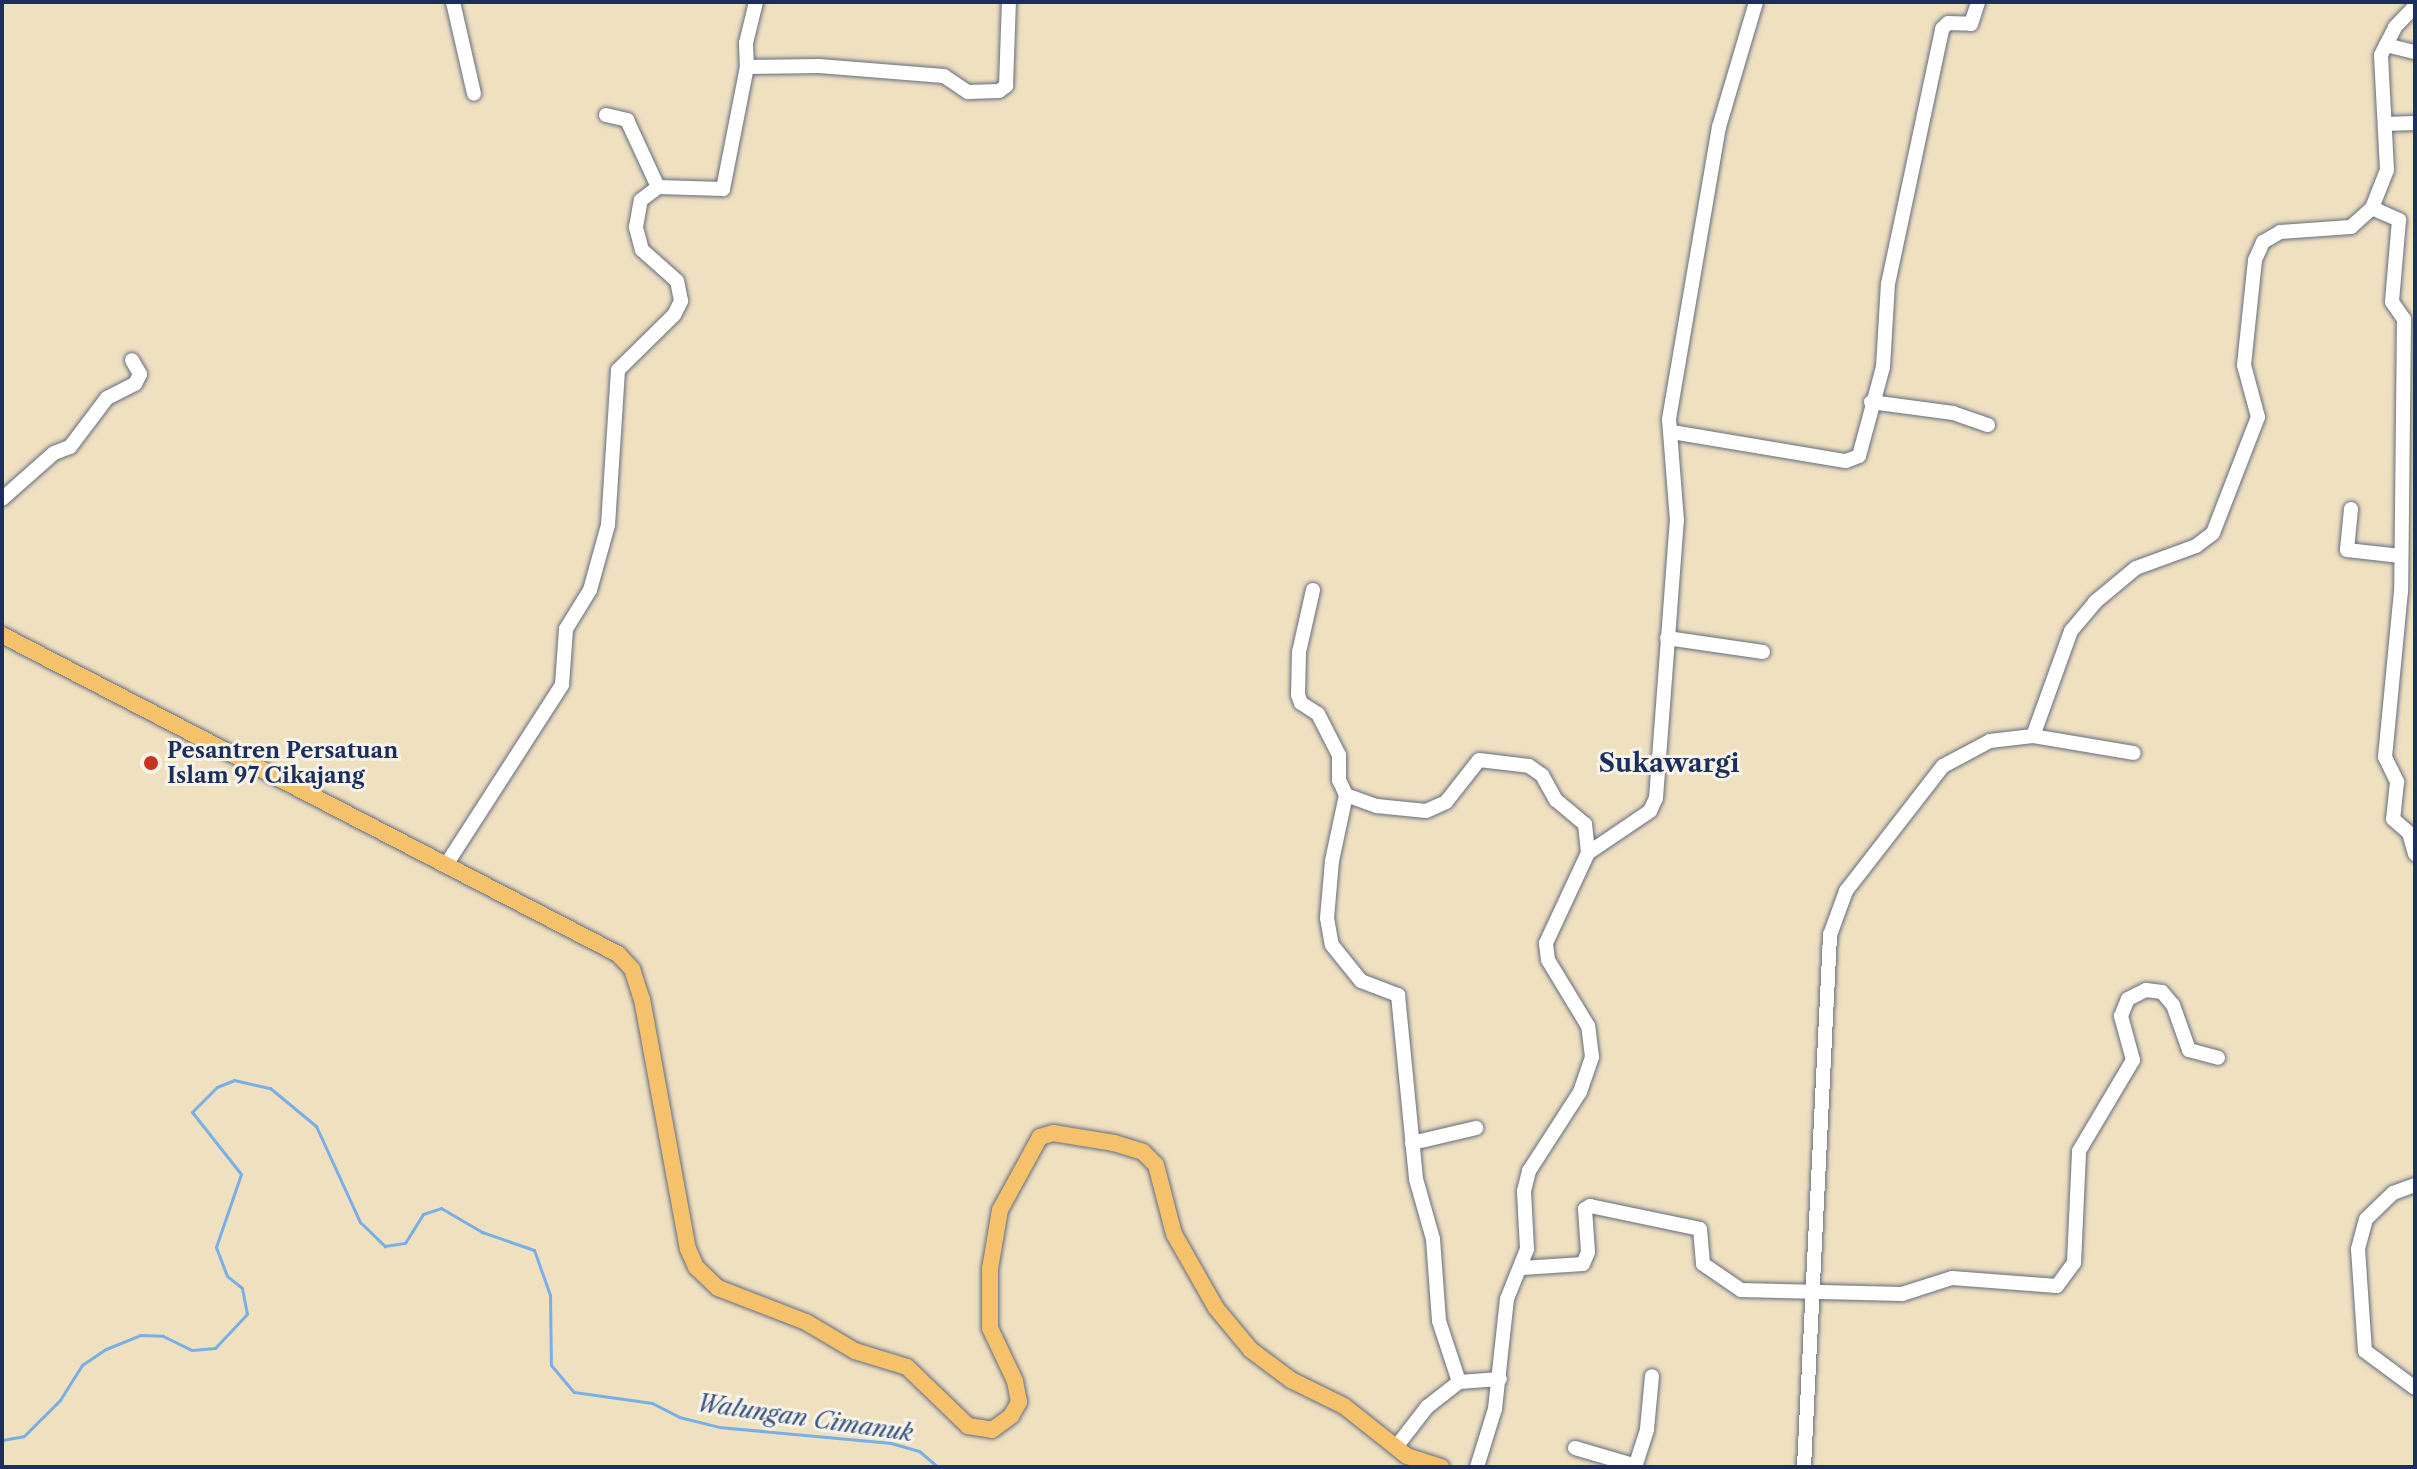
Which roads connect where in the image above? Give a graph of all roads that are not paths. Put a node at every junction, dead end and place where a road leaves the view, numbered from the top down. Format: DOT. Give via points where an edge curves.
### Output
graph roads {
  1 [pos="453,2"];
  2 [pos="756,2"];
  3 [pos="1009,2"];
  4 [pos="1756,2"];
  5 [pos="1978,2"];
  6 [pos="2415,6"];
  7 [pos="2386,45"];
  8 [pos="2415,52"];
  9 [pos="747,67"];
  10 [pos="474,94"];
  11 [pos="606,115"];
  12 [pos="2415,123"];
  13 [pos="2385,124"];
  14 [pos="658,187"];
  15 [pos="2372,208"];
  16 [pos="2410,334"];
  17 [pos="132,360"];
  18 [pos="1871,402"];
  19 [pos="1988,425"];
  20 [pos="1672,432"];
  21 [pos="2,499"];
  22 [pos="2351,509"];
  23 [pos="2401,556"];
  24 [pos="1313,590"];
  25 [pos="2,635"];
  26 [pos="1667,638"];
  27 [pos="1763,652"];
  28 [pos="2033,736"];
  29 [pos="2134,753"];
  30 [pos="1346,795"];
  31 [pos="1588,853"];
  32 [pos="2415,854"];
  33 [pos="446,865"];
  34 [pos="2218,1058"];
  35 [pos="1476,1128"];
  36 [pos="1412,1143"];
  37 [pos="2415,1185"];
  38 [pos="1522,1268"];
  39 [pos="1813,1293"];
  40 [pos="1652,1376"];
  41 [pos="1500,1379"];
  42 [pos="1459,1382"];
  43 [pos="2415,1388"];
  44 [pos="1396,1447"];
  45 [pos="1575,1448"];
  46 [pos="1636,1466"];
  47 [pos="1441,1467"];
  48 [pos="1477,1467"];
  49 [pos="1804,1467"];
  1 -- 10 [label="street"];
  2 -- 9 [label="street" via="746,43"];
  3 -- 9 [label="street" via="1006,86 999,91 968,92 944,76 807,65"];
  4 -- 20 [label="street" via="1719,127 1673,386"];
  5 -- 18 [label="street" via="1971,24 1948,23 1942,29 1888,284 1883,367"];
  6 -- 7 [label="street"];
  7 -- 8 [label="street"];
  7 -- 13 [label="street" via="2381,55"];
  9 -- 14 [label="street" via="723,189"];
  11 -- 14 [label="street" via="627,120"];
  12 -- 13 [label="street"];
  13 -- 15 [label="street" via="2387,170"];
  14 -- 33 [label="street" via="641,200 638,239 653,264 677,281 681,301 674,315 618,370 608,525 590,590 565,634 565,677"];
  15 -- 16 [label="street" via="2399,220 2392,302"];
  15 -- 28 [label="street" via="2351,227 2280,232 2263,242 2255,260 2244,365 2258,417 2213,533 2196,546 2136,568 2095,602 2071,631"];
  16 -- 23 [label="street"];
  17 -- 21 [label="street" via="140,374 135,384 107,398 70,447 54,453"];
  18 -- 19 [label="street" via="1953,413"];
  18 -- 20 [label="street" via="1861,451 1852,461"];
  20 -- 26 [label="street" via="1677,521"];
  22 -- 23 [label="street" via="2347,550"];
  23 -- 32 [label="street" via="2385,757 2397,782 2393,819 2409,833"];
  24 -- 30 [label="street" via="1299,652 1298,695 1318,714 1339,755 1339,780"];
  25 -- 33 [label="main road"];
  26 -- 27 [label="street"];
  26 -- 31 [label="street" via="1656,798 1650,811"];
  28 -- 29 [label="street"];
  28 -- 39 [label="street" via="1990,741 1943,766 1846,891 1830,935"];
  30 -- 31 [label="street" via="1377,806 1426,811 1446,802 1479,760 1529,766 1542,775 1556,800 1585,824"];
  30 -- 36 [label="street" via="1332,861 1329,932 1336,953 1353,974 1398,995"];
  31 -- 38 [label="street" via="1545,953 1576,1000 1592,1057 1580,1092 1529,1171"];
  33 -- 44 [label="main road" via="606,945 632,969 688,1249 702,1274 718,1288 806,1322 855,1351 907,1367 976,1430 992,1430 1006,1422 1019,1402 990,1328 990,1269 1000,1210 1035,1143 1053,1133 1099,1140 1143,1152 1156,1165 1174,1234 1236,1334 1268,1365 1344,1406"];
  34 -- 39 [label="street" via="2189,1050 2173,1005 2162,992 2146,990 2128,999 2121,1016 2133,1060 2079,1151 2075,1252 2063,1284 1952,1278 1902,1294"];
  35 -- 36 [label="street"];
  36 -- 42 [label="street" via="1421,1208 1433,1239 1437,1314"];
  37 -- 43 [label="street" via="2393,1193 2366,1219 2358,1249 2365,1351"];
  38 -- 39 [label="street" via="1583,1264 1588,1252 1585,1207 1608,1206 1700,1229 1701,1261 1741,1290"];
  38 -- 41 [label="street" via="1507,1299 1498,1343"];
  39 -- 49 [label="street"];
  40 -- 46 [label="street" via="1647,1429"];
  41 -- 42 [label="street"];
  41 -- 48 [label="street"];
  42 -- 44 [label="street" via="1427,1407"];
  44 -- 47 [label="main road" via="1418,1462"];
  45 -- 46 [label="street"];
}
